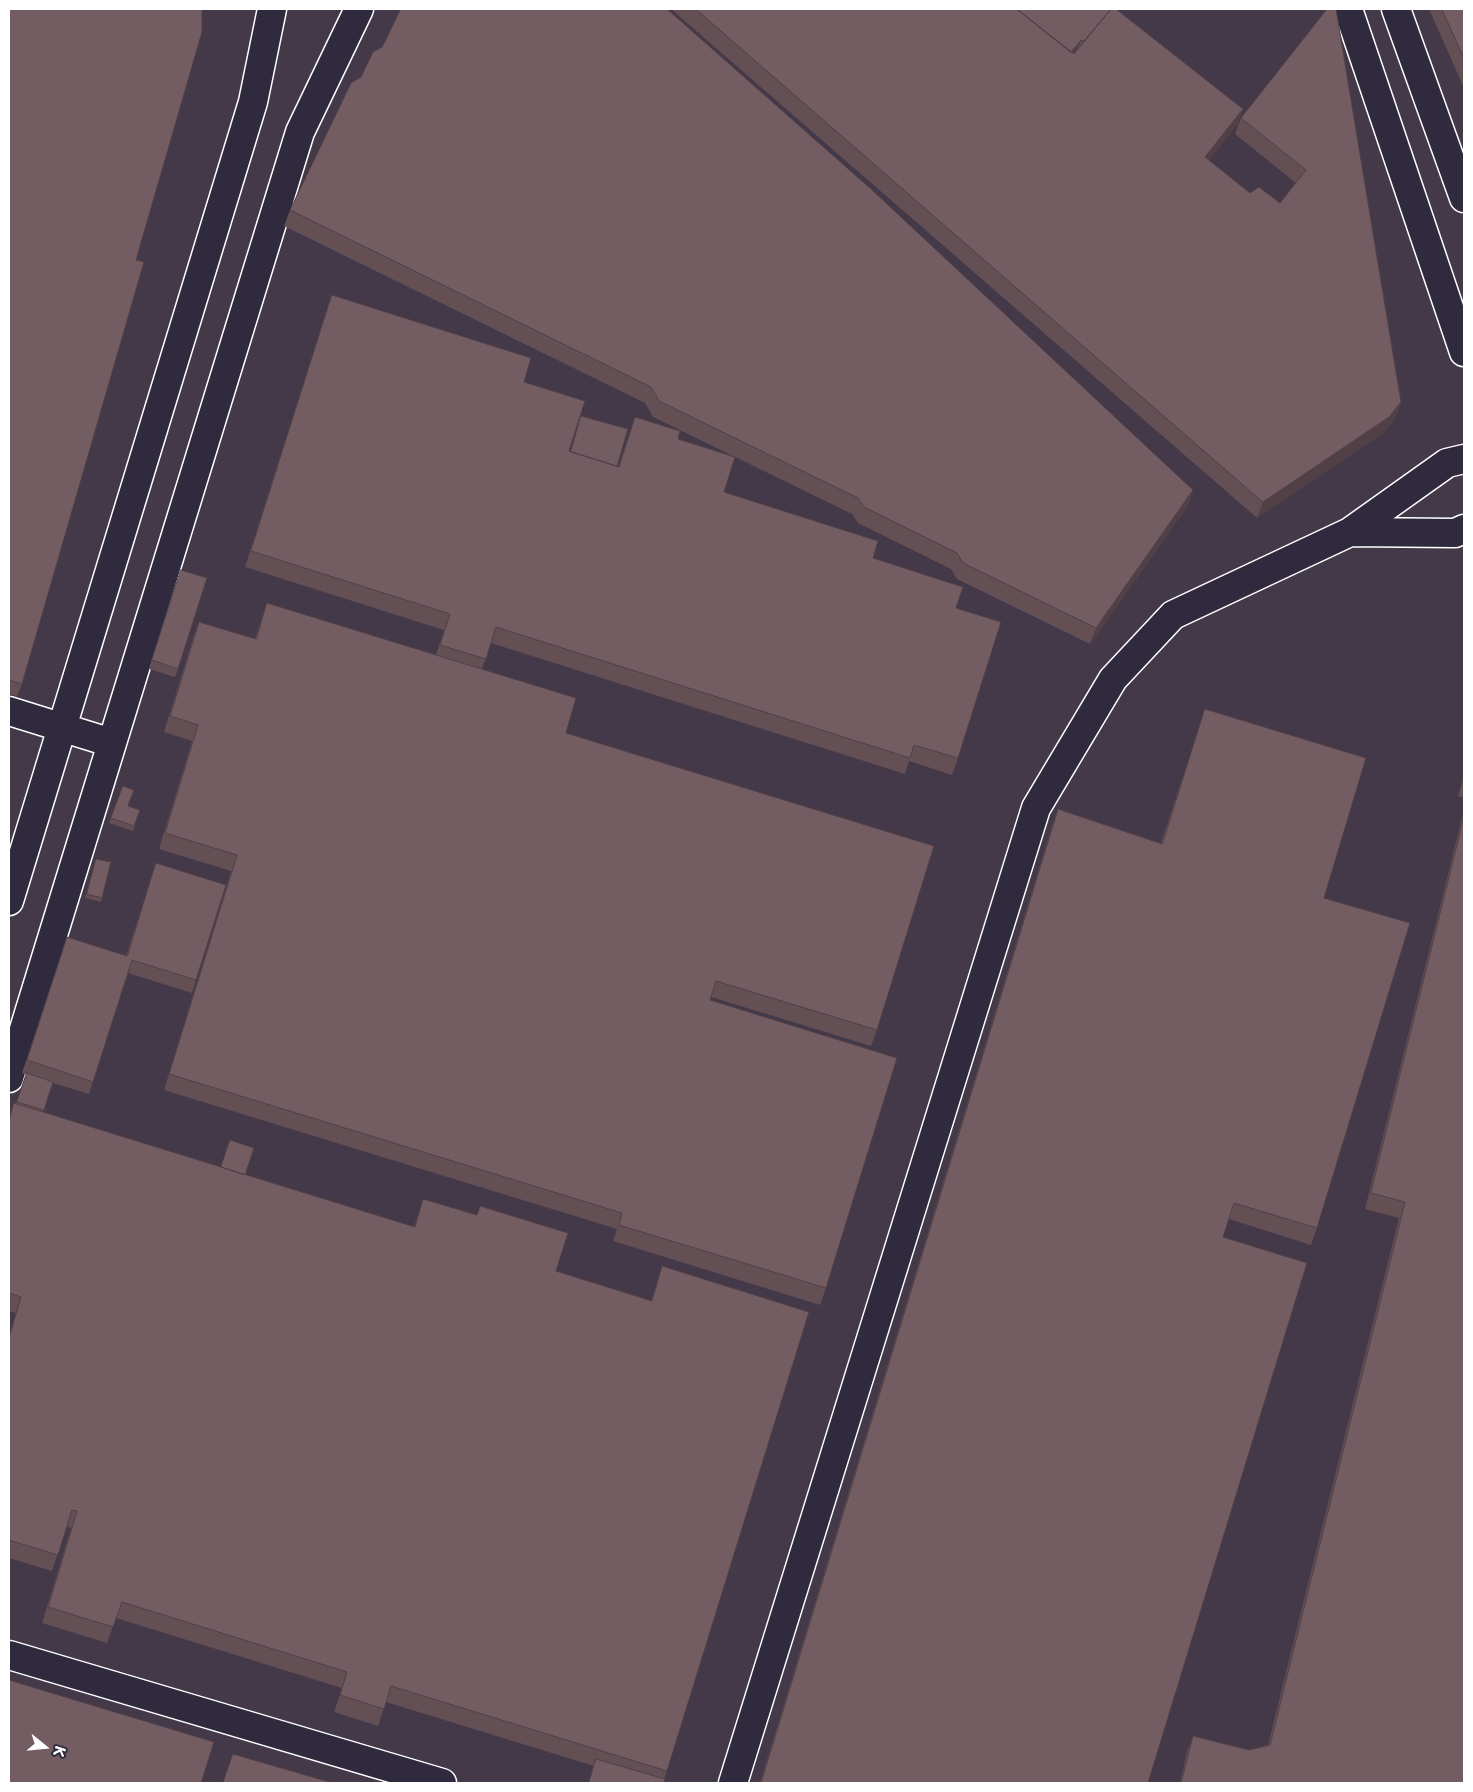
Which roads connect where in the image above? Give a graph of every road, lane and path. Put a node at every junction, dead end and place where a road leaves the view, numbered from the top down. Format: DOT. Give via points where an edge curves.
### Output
graph roads {
  1 [pos="272,9"];
  2 [pos="359,9"];
  3 [pos="1348,9"];
  4 [pos="1396,9"];
  5 [pos="1464,198"];
  6 [pos="1464,352"];
  7 [pos="1464,459"];
  8 [pos="1464,529"];
  9 [pos="1350,532"];
  10 [pos="9,711"];
  11 [pos="62,727"];
  12 [pos="112,742"];
  13 [pos="9,901"];
  14 [pos="9,1078"];
  15 [pos="9,1656"];
  16 [pos="442,1783"];
  17 [pos="733,1783"];
  1 -- 11 [label="street" via="253,102"];
  2 -- 12 [label="street" via="300,132"];
  3 -- 6 [label="street"];
  4 -- 5 [label="street"];
  7 -- 9 [label="street" via="1447,463"];
  8 -- 9 [label="street" via="1455,533"];
  9 -- 17 [label="street" via="1173,615 1113,679 1036,808"];
  10 -- 11 [label="street"];
  11 -- 12 [label="street"];
  11 -- 13 [label="street"];
  12 -- 14 [label="street"];
  15 -- 16 [label="street"];
}
